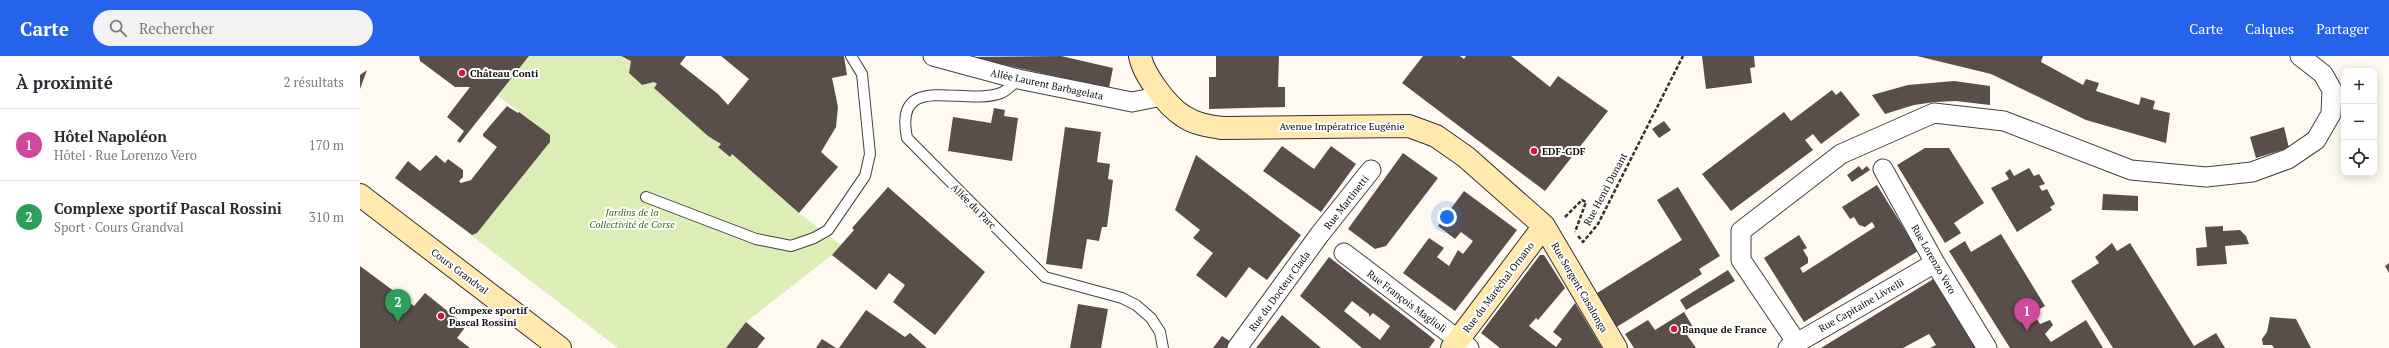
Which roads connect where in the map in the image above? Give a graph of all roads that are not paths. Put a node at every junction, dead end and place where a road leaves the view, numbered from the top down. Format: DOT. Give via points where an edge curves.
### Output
graph roads {
  1 [pos="851,56"];
  2 [pos="933,56"];
  3 [pos="1140,56"];
  4 [pos="2300,56"];
  5 [pos="1018,79"];
  6 [pos="1162,96"];
  7 [pos="1883,169"];
  8 [pos="1372,170"];
  9 [pos="360,194"];
  10 [pos="646,197"];
  11 [pos="1544,226"];
  12 [pos="1320,234"];
  13 [pos="1344,254"];
  14 [pos="1935,263"];
  15 [pos="1460,345"];
  16 [pos="1792,345"];
  17 [pos="560,348"];
  18 [pos="1163,348"];
  19 [pos="1237,348"];
  20 [pos="1616,348"];
  21 [pos="1987,348"];
  1 -- 10 [label="lane" via="862,74 870,154 865,176 828,230 791,246 756,239"];
  2 -- 5 [label="street, Allée Laurent Barbagelata"];
  3 -- 6 [label="main road, Avenue Impératrice Eugénie" via="1141,66"];
  4 -- 16 [label="street" via="2323,74 2332,90 2331,114 2316,140 2288,159 2252,172 2206,177 2131,170 2004,121 1934,113 1840,154 1742,231 1741,260"];
  5 -- 6 [label="street, Allée Laurent Barbagelata" via="1132,102"];
  5 -- 18 [label="lane, Allée du Parc" via="1002,93 984,97 920,96 909,104 903,120 907,138 1045,277 1122,298 1136,305 1151,318 1160,332"];
  6 -- 11 [label="main road, Avenue Impératrice Eugénie" via="1182,116 1202,125 1222,128 1409,126 1436,136 1466,157"];
  7 -- 14 [label="street, Rue Lorenzo Vero"];
  8 -- 12 [label="street, Rue Martinetti"];
  9 -- 17 [label="main road, Cours Grandval"];
  11 -- 15 [label="main road, Rue du Maréchal Ornano"];
  11 -- 20 [label="main road, Rue Sergent Casalonga"];
  12 -- 19 [label="street, Rue du Docteur Clada"];
  13 -- 15 [label="street, Rue François Maglioli"];
  14 -- 16 [label="street, Rue Capitaine Livrelli"];
  14 -- 21 [label="street, Rue Lorenzo Vero"];
}
